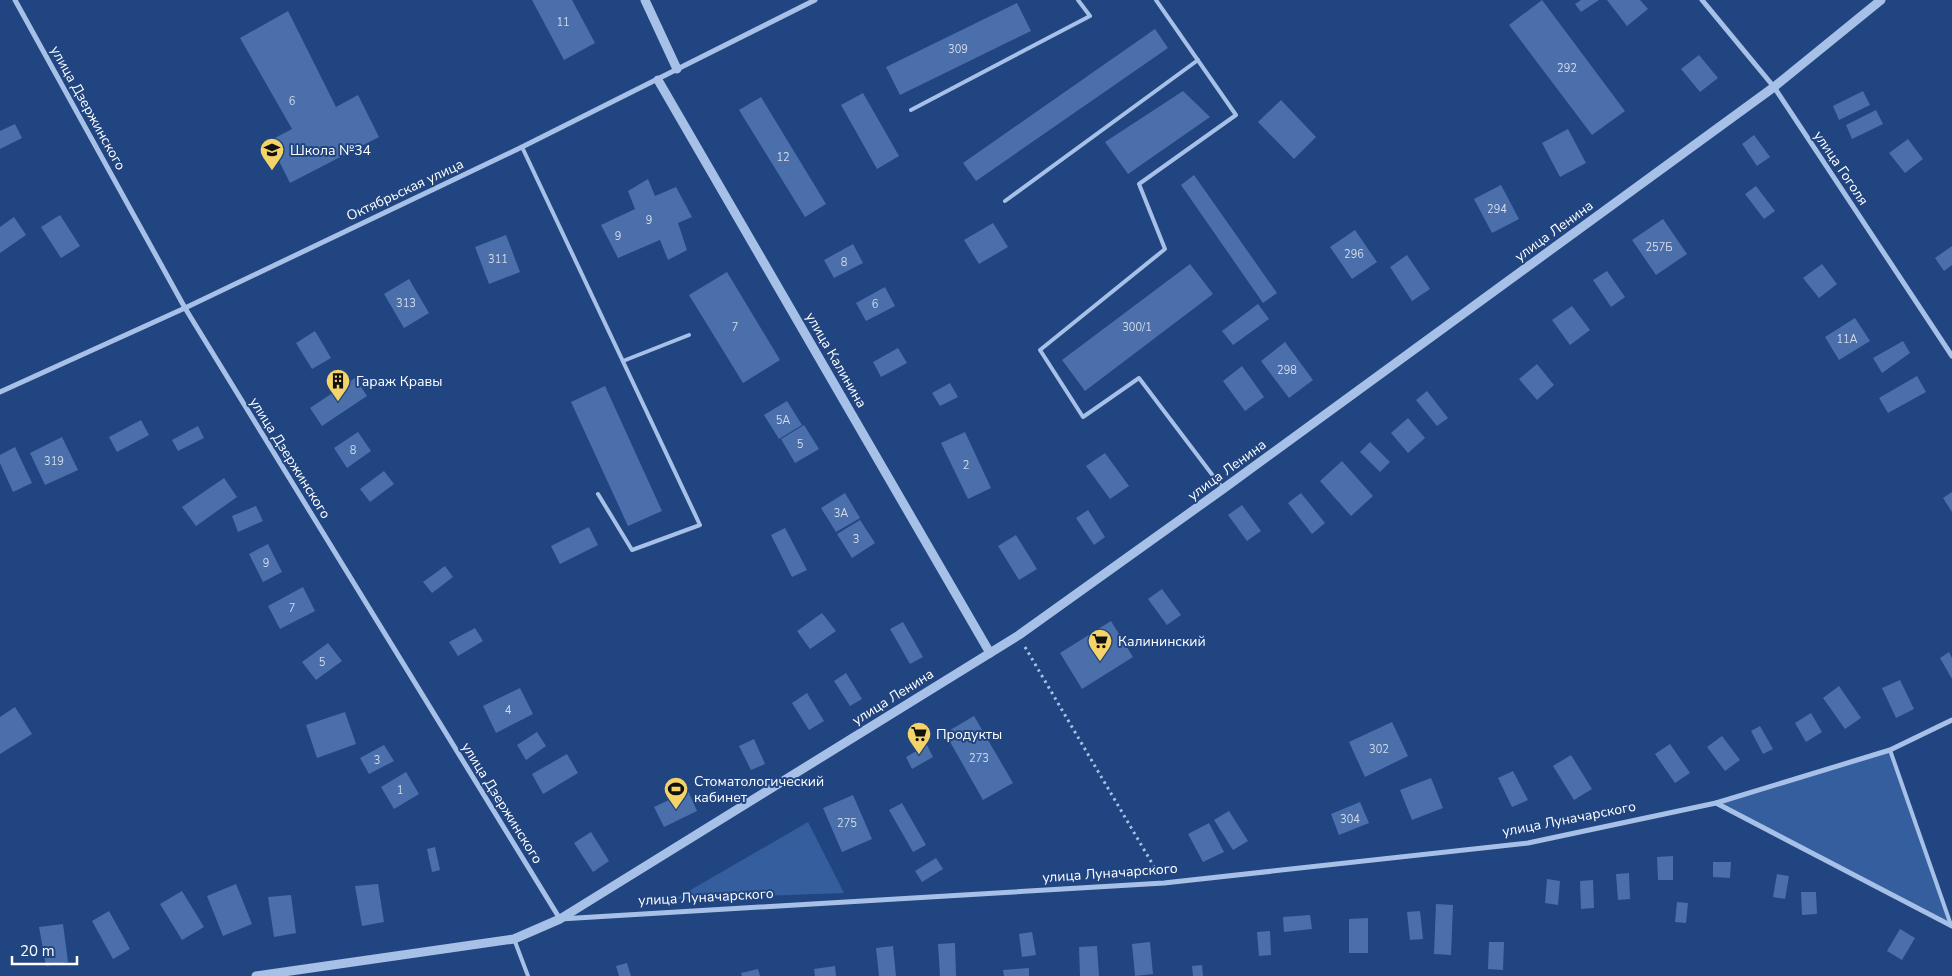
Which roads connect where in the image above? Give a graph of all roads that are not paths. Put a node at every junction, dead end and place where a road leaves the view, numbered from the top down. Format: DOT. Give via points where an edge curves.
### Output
graph roads {
  1 [pos="15,0"];
  2 [pos="645,0"];
  3 [pos="815,0"];
  4 [pos="1078,0"];
  5 [pos="1156,0"];
  6 [pos="1702,0"];
  7 [pos="1881,0"];
  8 [pos="1198,60"];
  9 [pos="677,69"];
  10 [pos="658,80"];
  11 [pos="1774,87"];
  12 [pos="911,110"];
  13 [pos="522,147"];
  14 [pos="1005,201"];
  15 [pos="185,308"];
  16 [pos="689,335"];
  17 [pos="1952,356"];
  18 [pos="623,361"];
  19 [pos="0,392"];
  20 [pos="1223,490"];
  21 [pos="598,494"];
  22 [pos="990,653"];
  23 [pos="1952,720"];
  24 [pos="1890,750"];
  25 [pos="1716,803"];
  26 [pos="560,919"];
  27 [pos="1951,926"];
  28 [pos="514,939"];
  29 [pos="256,976"];
  30 [pos="528,976"];
  1 -- 15 [label="street, улица Дзержинского"];
  2 -- 9 [label="street"];
  3 -- 9 [label="street, Октябрьская улица"];
  4 -- 12 [label="lane" via="1090,16"];
  5 -- 8 [label="lane"];
  6 -- 11 [label="street, улица Гоголя"];
  7 -- 11 [label="street, улица Ленина"];
  8 -- 14 [label="lane"];
  8 -- 20 [label="lane" via="1236,115 1139,184 1165,249 1040,350 1083,417 1139,378"];
  9 -- 10 [label="street, Октябрьская улица"];
  10 -- 13 [label="street, Октябрьская улица"];
  10 -- 22 [label="street, улица Калинина"];
  11 -- 17 [label="street, улица Гоголя"];
  11 -- 20 [label="street, улица Ленина"];
  13 -- 15 [label="street, Октябрьская улица"];
  13 -- 18 [label="lane"];
  15 -- 19 [label="street, Октябрьская улица"];
  15 -- 26 [label="street, улица Дзержинского"];
  16 -- 18 [label="lane"];
  18 -- 21 [label="lane" via="700,525 632,550"];
  20 -- 22 [label="street, улица Ленина"];
  22 -- 26 [label="street, улица Ленина"];
  23 -- 24 [label="street, улица Луначарского"];
  24 -- 25 [label="street, улица Луначарского"];
  24 -- 27 [label="lane"];
  25 -- 26 [label="street, улица Луначарского" via="1528,843 1164,883"];
  25 -- 27 [label="street"];
  26 -- 28 [label="street, улица Луначарского"];
  28 -- 29 [label="street, улица Луначарского"];
  28 -- 30 [label="lane"];
}
